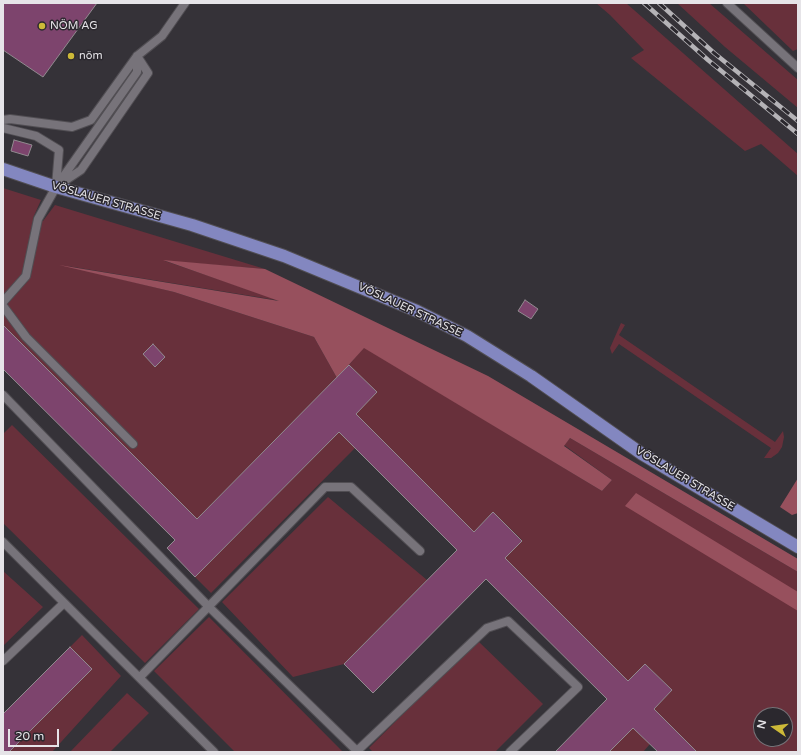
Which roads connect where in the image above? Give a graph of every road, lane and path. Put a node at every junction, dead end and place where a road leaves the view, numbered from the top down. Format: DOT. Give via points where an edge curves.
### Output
graph roads {
  1 [pos="185,3"];
  2 [pos="727,3"];
  3 [pos="137,56"];
  4 [pos="798,68"];
  5 [pos="3,120"];
  6 [pos="3,128"];
  7 [pos="3,169"];
  8 [pos="56,187"];
  9 [pos="3,302"];
  10 [pos="3,306"];
  11 [pos="3,396"];
  12 [pos="133,444"];
  13 [pos="3,542"];
  14 [pos="798,547"];
  15 [pos="420,551"];
  16 [pos="64,603"];
  17 [pos="209,607"];
  18 [pos="3,661"];
  19 [pos="140,677"];
  20 [pos="214,752"];
  21 [pos="357,752"];
  22 [pos="510,752"];
  1 -- 3 [label="lane" via="162,36"];
  2 -- 4 [label="lane"];
  3 -- 5 [label="lane" via="91,120 72,128"];
  3 -- 8 [label="lane" via="148,73 81,170"];
  6 -- 8 [label="lane" via="36,136 60,150"];
  7 -- 8 [label="main road, VÖSLAUER STRASSE"];
  8 -- 9 [label="lane" via="38,219 26,276"];
  8 -- 14 [label="main road, VÖSLAUER STRASSE" via="192,225 284,256 417,311 467,336 531,376 642,454"];
  10 -- 12 [label="lane" via="26,337"];
  11 -- 17 [label="lane"];
  13 -- 16 [label="lane"];
  15 -- 17 [label="lane" via="351,487 325,487"];
  16 -- 18 [label="lane"];
  16 -- 19 [label="lane"];
  17 -- 19 [label="lane"];
  17 -- 21 [label="lane"];
  19 -- 20 [label="lane"];
  21 -- 22 [label="lane" via="487,628 508,621 578,687"];
}
